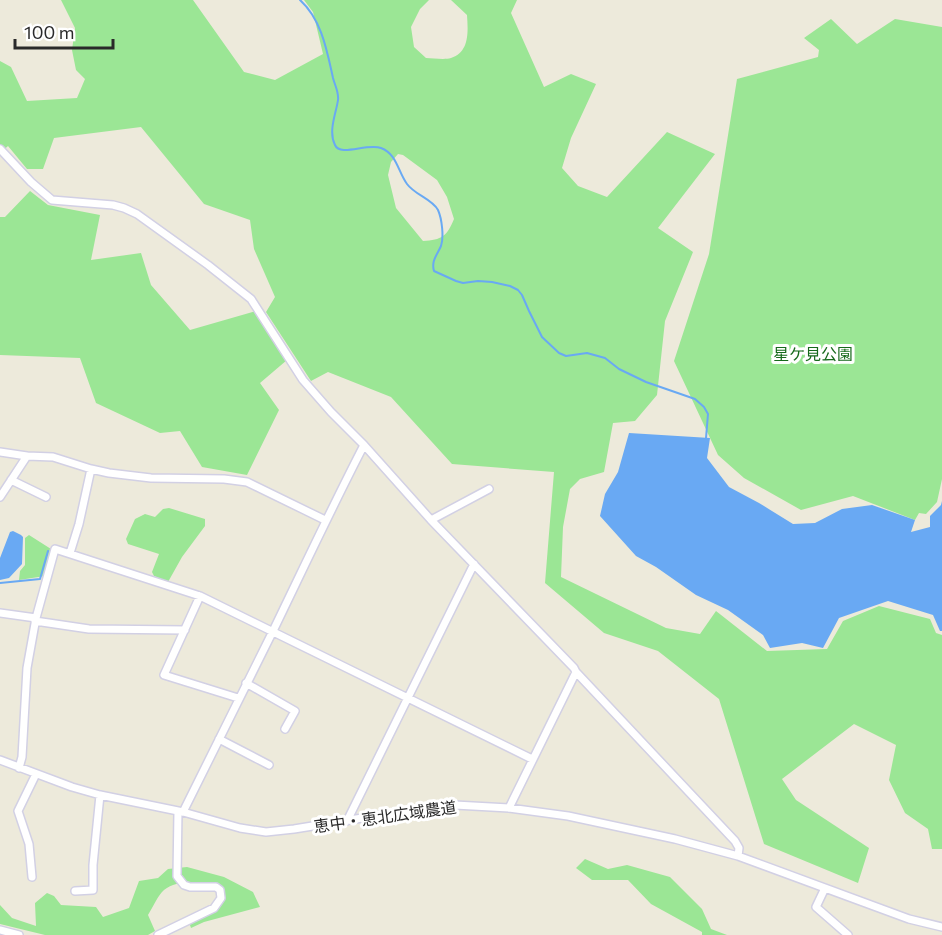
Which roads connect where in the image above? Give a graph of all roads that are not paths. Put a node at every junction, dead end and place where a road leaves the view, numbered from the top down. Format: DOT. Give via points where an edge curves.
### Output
graph roads {
  1 [pos="0,149"];
  2 [pos="364,445"];
  3 [pos="0,452"];
  4 [pos="27,456"];
  5 [pos="91,469"];
  6 [pos="11,480"];
  7 [pos="489,489"];
  8 [pos="0,497"];
  9 [pos="46,497"];
  10 [pos="325,520"];
  11 [pos="431,520"];
  12 [pos="70,553"];
  13 [pos="474,564"];
  14 [pos="200,596"];
  15 [pos="0,613"];
  16 [pos="36,619"];
  17 [pos="185,630"];
  18 [pos="272,632"];
  19 [pos="576,672"];
  20 [pos="246,683"];
  21 [pos="238,698"];
  22 [pos="408,699"];
  23 [pos="285,729"];
  24 [pos="219,739"];
  25 [pos="532,759"];
  26 [pos="0,760"];
  27 [pos="269,765"];
  28 [pos="19,768"];
  29 [pos="36,774"];
  30 [pos="100,795"];
  31 [pos="509,808"];
  32 [pos="181,811"];
  33 [pos="347,821"];
  34 [pos="738,856"];
  35 [pos="32,877"];
  36 [pos="825,888"];
  37 [pos="75,891"];
  38 [pos="942,927"];
  39 [pos="0,930"];
  40 [pos="19,935"];
  41 [pos="158,935"];
  42 [pos="848,935"];
  1 -- 2 [label="street" via="52,200 113,205 137,214 242,292 255,305 303,380"];
  2 -- 10 [label="street"];
  2 -- 11 [label="street"];
  3 -- 4 [label="street"];
  4 -- 5 [label="street" via="53,457"];
  4 -- 6 [label="street"];
  5 -- 10 [label="street" via="151,478 247,482"];
  5 -- 12 [label="street"];
  6 -- 8 [label="street"];
  6 -- 9 [label="street"];
  7 -- 11 [label="street"];
  10 -- 18 [label="street"];
  11 -- 13 [label="street"];
  12 -- 14 [label="street"];
  12 -- 16 [label="street" via="55,549"];
  13 -- 19 [label="street"];
  13 -- 22 [label="street"];
  14 -- 17 [label="street"];
  14 -- 18 [label="street"];
  15 -- 16 [label="street"];
  16 -- 17 [label="street" via="89,629"];
  16 -- 28 [label="street" via="27,668"];
  17 -- 21 [label="street" via="164,675"];
  18 -- 20 [label="street"];
  18 -- 22 [label="street"];
  19 -- 25 [label="street"];
  19 -- 34 [label="street" via="735,841"];
  20 -- 21 [label="street"];
  20 -- 23 [label="street" via="295,711"];
  21 -- 24 [label="street"];
  22 -- 25 [label="street"];
  22 -- 33 [label="street"];
  24 -- 27 [label="street"];
  24 -- 32 [label="street"];
  25 -- 31 [label="street"];
  26 -- 28 [label="street, 恵中・恵北広域農道"];
  28 -- 29 [label="street, 恵中・恵北広域農道"];
  29 -- 30 [label="street, 恵中・恵北広域農道"];
  29 -- 35 [label="street" via="18,811 29,844"];
  30 -- 32 [label="street, 恵中・恵北広域農道"];
  30 -- 37 [label="street" via="93,890"];
  31 -- 33 [label="street, 恵中・恵北広域農道" via="455,804"];
  31 -- 34 [label="street, 恵中・恵北広域農道" via="577,818"];
  32 -- 33 [label="street, 恵中・恵北広域農道" via="266,832"];
  32 -- 41 [label="street" via="177,876 190,887 216,887 221,898 214,908"];
  34 -- 36 [label="street, 恵中・恵北広域農道"];
  36 -- 38 [label="street, 恵中・恵北広域農道"];
  36 -- 42 [label="street" via="816,907"];
  39 -- 40 [label="street"];
}
